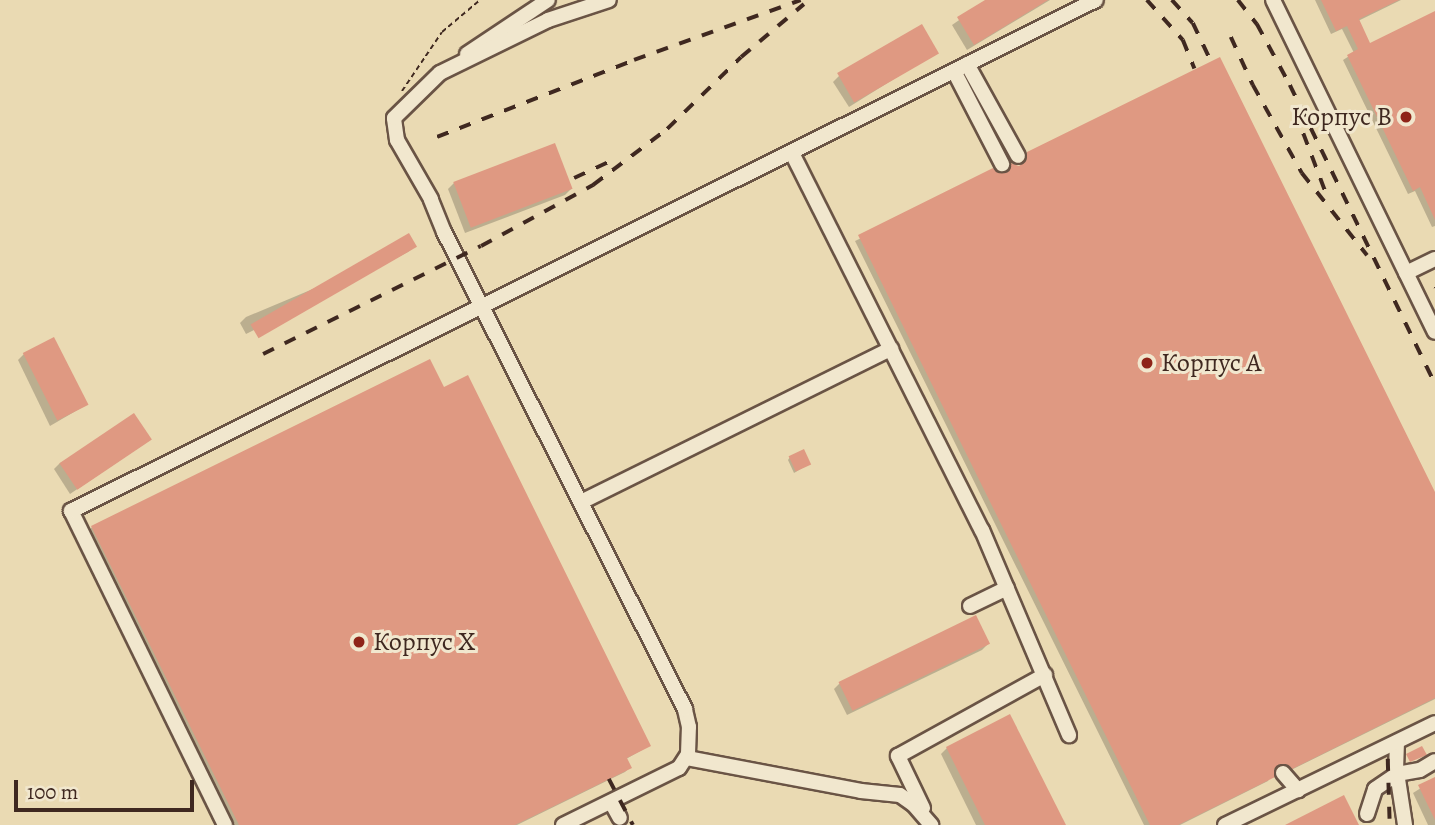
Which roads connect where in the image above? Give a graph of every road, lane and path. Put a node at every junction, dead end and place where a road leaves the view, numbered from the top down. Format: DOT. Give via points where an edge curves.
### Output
graph roads {
  1 [pos="481,0"];
  2 [pos="548,0"];
  3 [pos="609,0"];
  4 [pos="1096,0"];
  5 [pos="1273,0"];
  6 [pos="960,68"];
  7 [pos="440,73"];
  8 [pos="394,118"];
  9 [pos="792,153"];
  10 [pos="1018,156"];
  11 [pos="1002,164"];
  12 [pos="1435,259"];
  13 [pos="1406,273"];
  14 [pos="484,307"];
  15 [pos="1435,332"];
  16 [pos="891,349"];
  17 [pos="581,502"];
  18 [pos="1007,588"];
  19 [pos="970,606"];
  20 [pos="1045,675"];
  21 [pos="1435,723"];
  22 [pos="1069,735"];
  23 [pos="1396,742"];
  24 [pos="687,758"];
  25 [pos="1435,761"];
  26 [pos="1283,774"];
  27 [pos="1397,774"];
  28 [pos="1297,790"];
  29 [pos="611,802"];
  30 [pos="1367,814"];
  31 [pos="620,818"];
  32 [pos="225,825"];
  33 [pos="563,825"];
  34 [pos="931,825"];
  35 [pos="1225,825"];
  36 [pos="1405,825"];
  1 -- 8 [label="path" via="442,32 403,88"];
  2 -- 7 [label="lane"];
  3 -- 7 [label="lane" via="548,20"];
  4 -- 6 [label="lane"];
  5 -- 13 [label="lane"];
  6 -- 9 [label="lane"];
  6 -- 10 [label="lane"];
  6 -- 11 [label="lane"];
  7 -- 8 [label="lane"];
  8 -- 14 [label="lane" via="397,140"];
  9 -- 14 [label="lane"];
  9 -- 16 [label="lane"];
  12 -- 13 [label="lane"];
  13 -- 15 [label="lane"];
  14 -- 17 [label="lane"];
  14 -- 32 [label="lane" via="71,510"];
  16 -- 17 [label="lane"];
  16 -- 18 [label="lane"];
  17 -- 24 [label="lane" via="685,709"];
  18 -- 19 [label="lane"];
  18 -- 20 [label="lane"];
  20 -- 22 [label="lane"];
  20 -- 34 [label="lane" via="898,756"];
  21 -- 23 [label="lane"];
  23 -- 27 [label="lane"];
  23 -- 28 [label="lane"];
  24 -- 29 [label="lane" via="680,768"];
  24 -- 34 [label="lane" via="900,795"];
  25 -- 27 [label="lane" via="1420,770"];
  26 -- 28 [label="lane"];
  27 -- 30 [label="lane" via="1375,789"];
  27 -- 36 [label="lane"];
  28 -- 35 [label="lane"];
  29 -- 31 [label="lane"];
  29 -- 33 [label="lane"];
}
